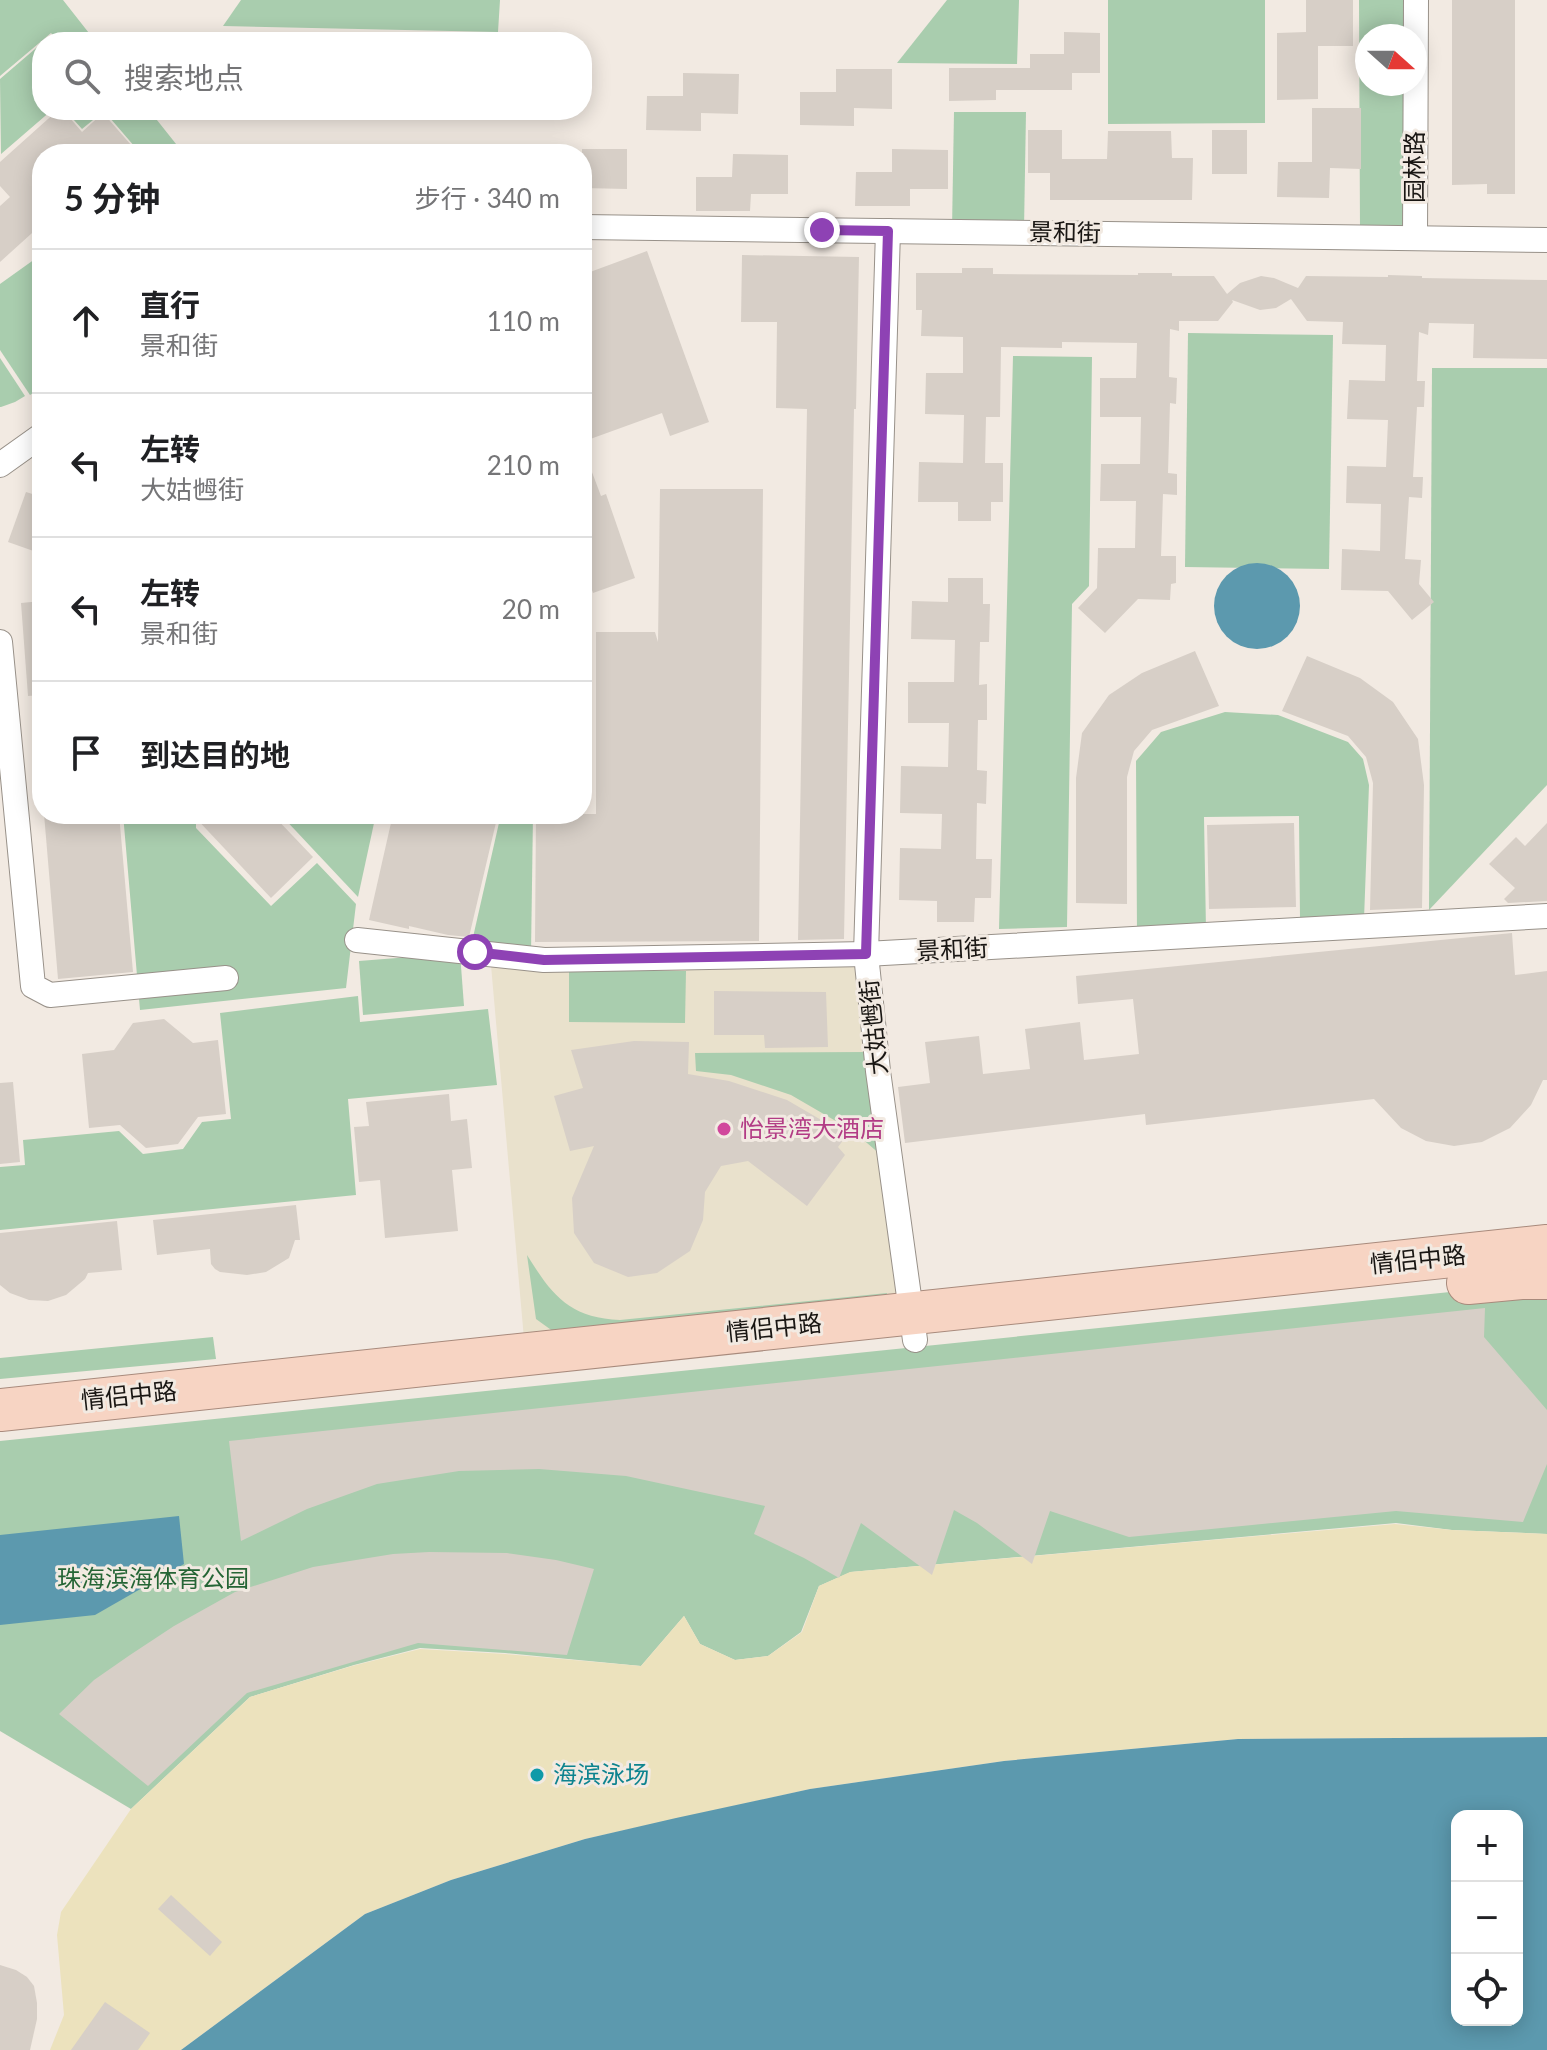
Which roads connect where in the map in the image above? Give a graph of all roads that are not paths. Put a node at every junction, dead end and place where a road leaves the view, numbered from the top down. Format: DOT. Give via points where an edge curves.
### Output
graph roads {
  1 [pos="1416,0"];
  2 [pos="592,227"];
  3 [pos="888,231"];
  4 [pos="1415,238"];
  5 [pos="1547,240"];
  6 [pos="32,442"];
  7 [pos="0,465"];
  8 [pos="0,642"];
  9 [pos="8,807"];
  10 [pos="1547,916"];
  11 [pos="357,940"];
  12 [pos="866,954"];
  13 [pos="226,978"];
  14 [pos="1547,1246"];
  15 [pos="1534,1278"];
  16 [pos="914,1327"];
  17 [pos="0,1410"];
  18 [pos="0,1435"];
  1 -- 4 [label="street, 园林路"];
  2 -- 3 [label="street, 景和街"];
  3 -- 4 [label="street, 景和街"];
  3 -- 12 [label="street, 大姑乸街"];
  4 -- 5 [label="street, 景和街"];
  6 -- 7 [label="street"];
  8 -- 9 [label="street"];
  9 -- 13 [label="street" via="33,986 50,995"];
  10 -- 12 [label="street, 景和街"];
  11 -- 12 [label="street, 景和街" via="544,960"];
  12 -- 16 [label="street, 大姑乸街"];
  14 -- 16 [label="highway, 情侣中路"];
  15 -- 16 [label="highway, 情侣中路"];
  16 -- 17 [label="highway, 情侣中路"];
  16 -- 18 [label="highway, 情侣中路"];
}
